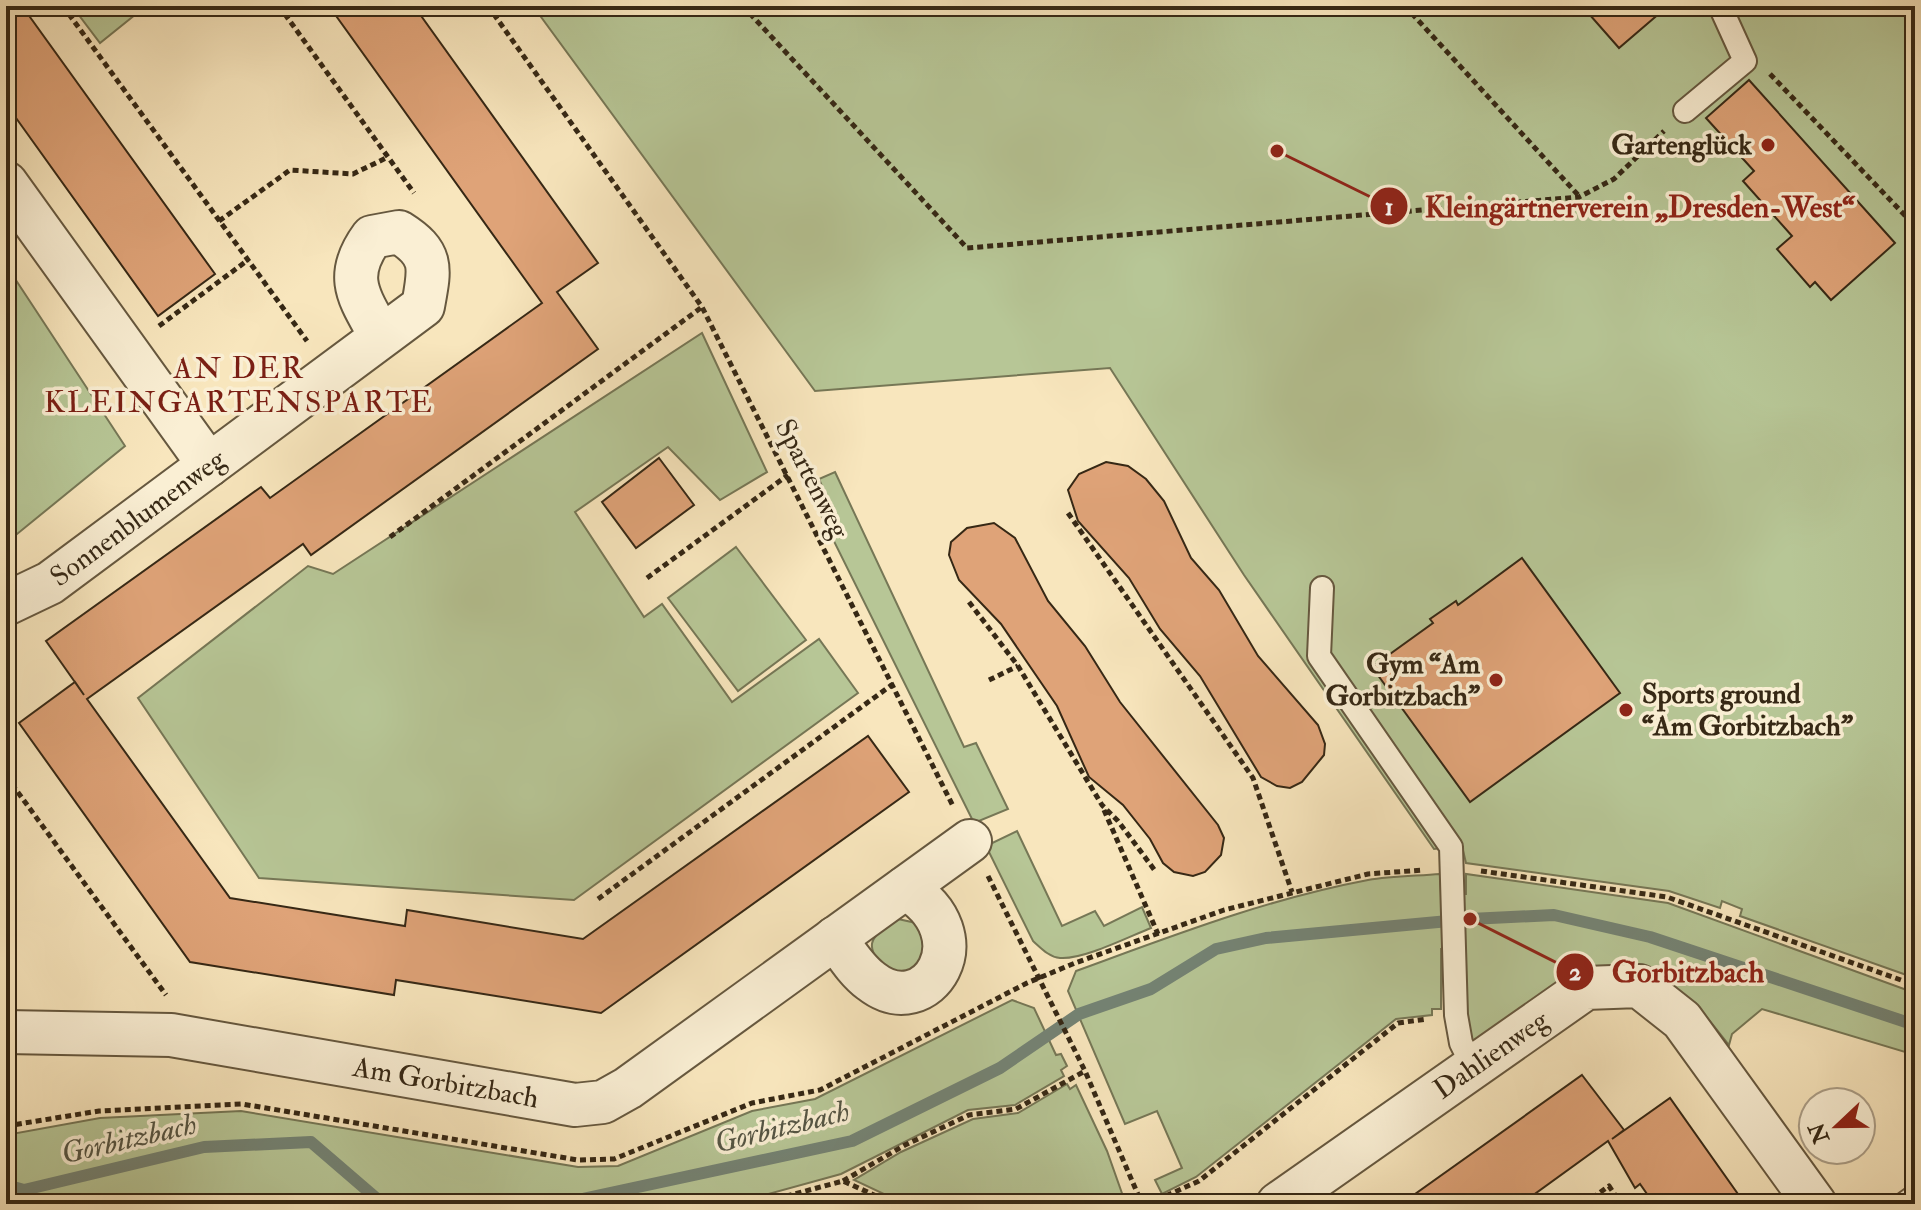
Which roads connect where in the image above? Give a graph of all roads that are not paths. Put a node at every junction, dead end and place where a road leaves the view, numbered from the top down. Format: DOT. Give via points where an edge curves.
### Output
graph roads {
  1 [pos="1720,6"];
  2 [pos="1685,111"];
  3 [pos="6,183"];
  4 [pos="381,337"];
  5 [pos="209,465"];
  6 [pos="1322,588"];
  7 [pos="6,604"];
  8 [pos="970,841"];
  9 [pos="905,888"];
  10 [pos="835,938"];
  11 [pos="6,1032"];
  12 [pos="1473,1067"];
  13 [pos="1915,1196"];
  14 [pos="1278,1204"];
  15 [pos="1815,1204"];
  16 [pos="1904,1204"];
  1 -- 2 [label="lane" via="1745,61"];
  3 -- 5 [label="street"];
  4 -- 4 [label="street, Sonnenblumenweg" via="423,306 430,270 420,245 399,232 372,237 357,258 357,294"];
  4 -- 5 [label="street, Sonnenblumenweg"];
  5 -- 7 [label="street, Sonnenblumenweg" via="50,583"];
  6 -- 12 [label="lane" via="1319,656 1451,847 1456,1015"];
  8 -- 9 [label="street, Am Gorbitzbach"];
  9 -- 10 [label="street, Am Gorbitzbach"];
  9 -- 10 [label="street" via="923,899 938,919 946,944 941,969 923,986 899,993 872,982"];
  10 -- 11 [label="street, Am Gorbitzbach" via="603,1102 575,1105 171,1035"];
  12 -- 14 [label="street, Dahlienweg"];
  12 -- 15 [label="street, Dahlienweg" via="1586,988 1639,986 1682,1020"];
  13 -- 16 [label="lane"];
}
